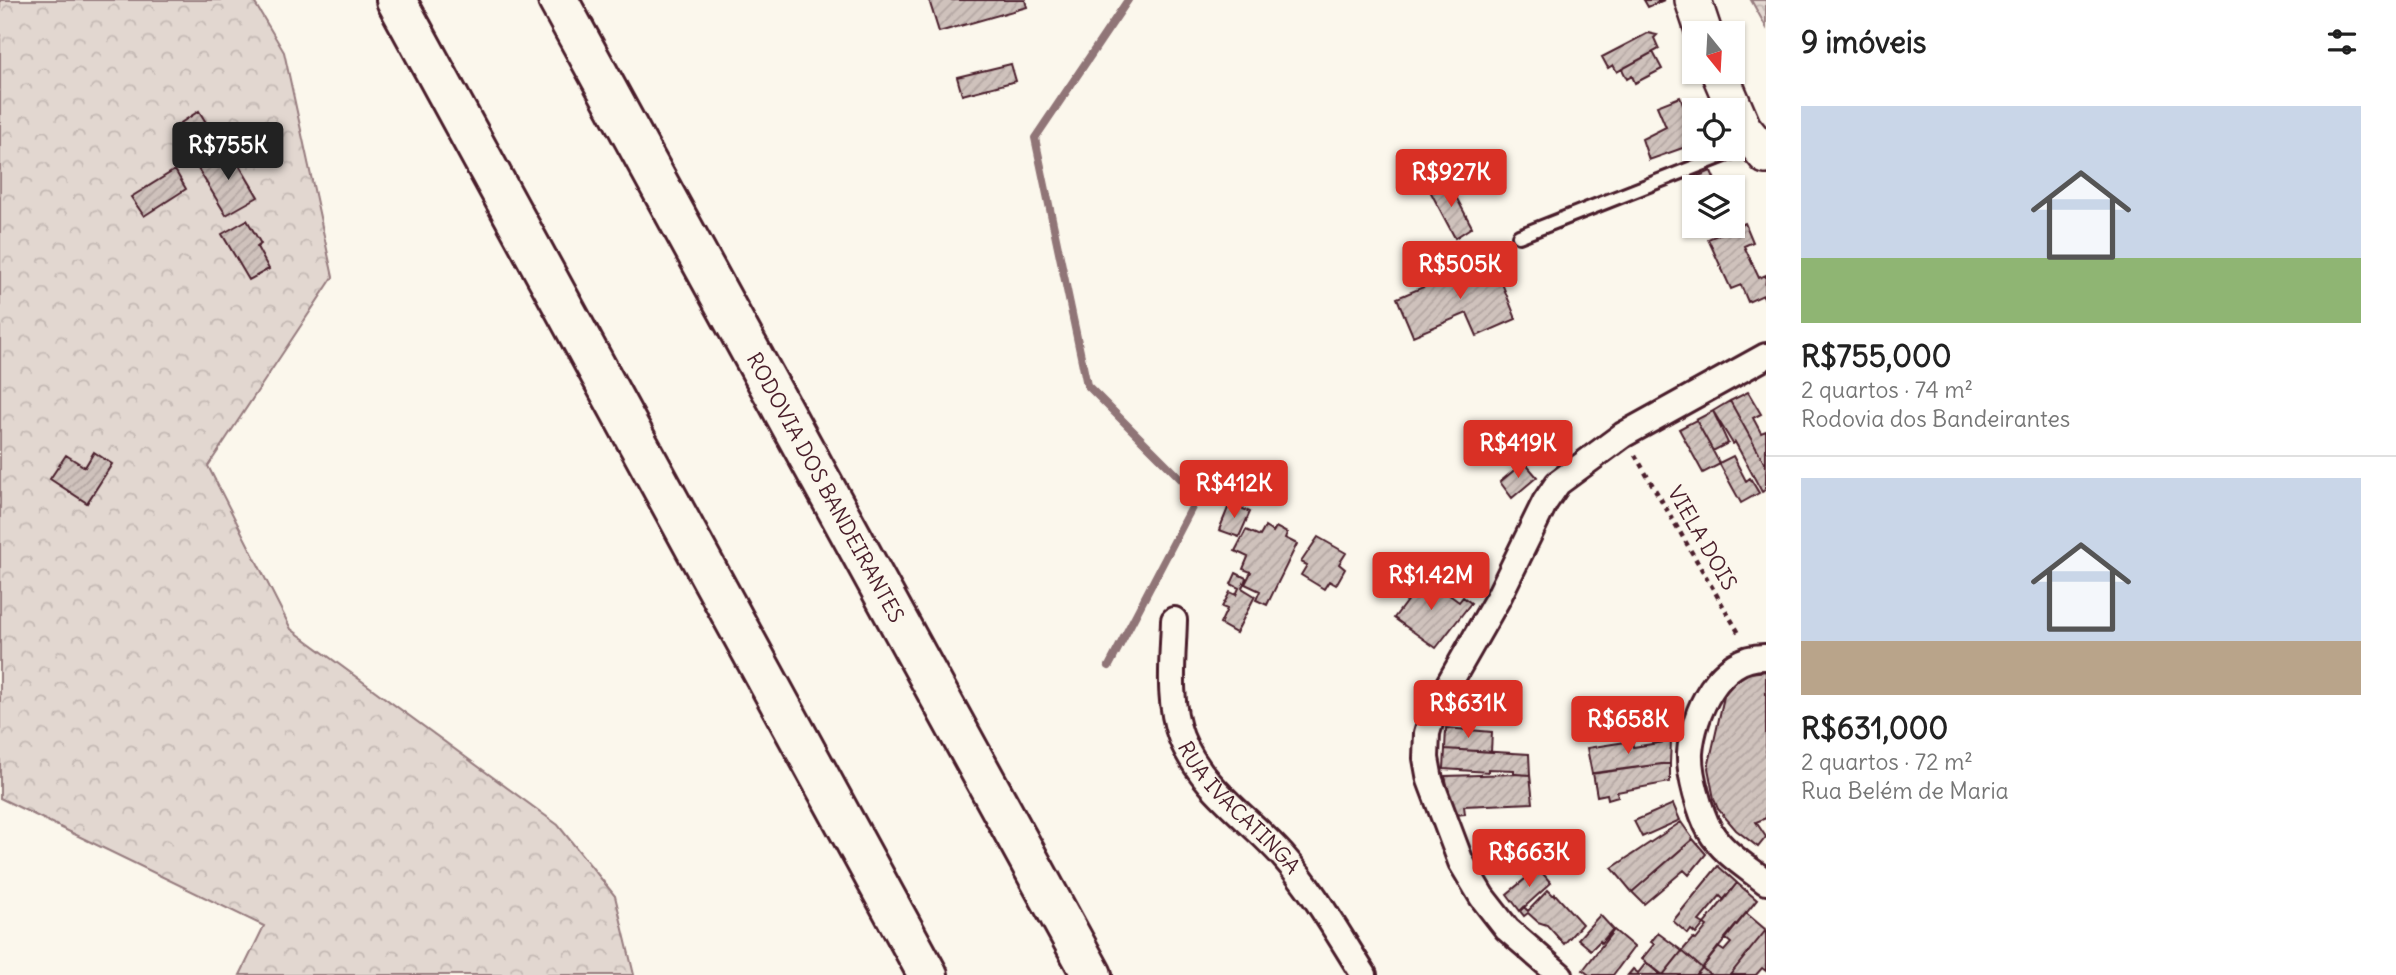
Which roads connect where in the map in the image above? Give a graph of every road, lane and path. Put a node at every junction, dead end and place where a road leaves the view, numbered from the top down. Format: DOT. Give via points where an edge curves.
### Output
graph roads {
  1 [pos="396,0"];
  2 [pos="558,0"];
  3 [pos="1693,0"];
  4 [pos="1700,21"];
  5 [pos="1724,84"];
  6 [pos="1760,150"];
  7 [pos="1519,236"];
  8 [pos="1766,356"];
  9 [pos="1623,435"];
  10 [pos="1174,620"];
  11 [pos="1760,657"];
  12 [pos="1766,882"];
  13 [pos="928,975"];
  14 [pos="1092,975"];
  15 [pos="1364,975"];
  16 [pos="1560,975"];
  1 -- 13 [label="highway"];
  2 -- 14 [label="highway, RODOVIA DOS BANDEIRANTES"];
  3 -- 4 [label="main road"];
  5 -- 6 [label="main road" via="1743,128"];
  6 -- 7 [label="lane"];
  8 -- 9 [label="street"];
  9 -- 11 [label="path, VIELA DOIS"];
  9 -- 16 [label="street" via="1567,475 1545,502 1498,598 1434,710 1427,733 1430,780 1461,862 1507,929"];
  10 -- 15 [label="street, RUA IVACATINGA" via="1172,705 1181,738 1219,796 1283,856"];
  11 -- 12 [label="street" via="1738,663 1714,685 1698,714 1690,755 1710,831"];
}
